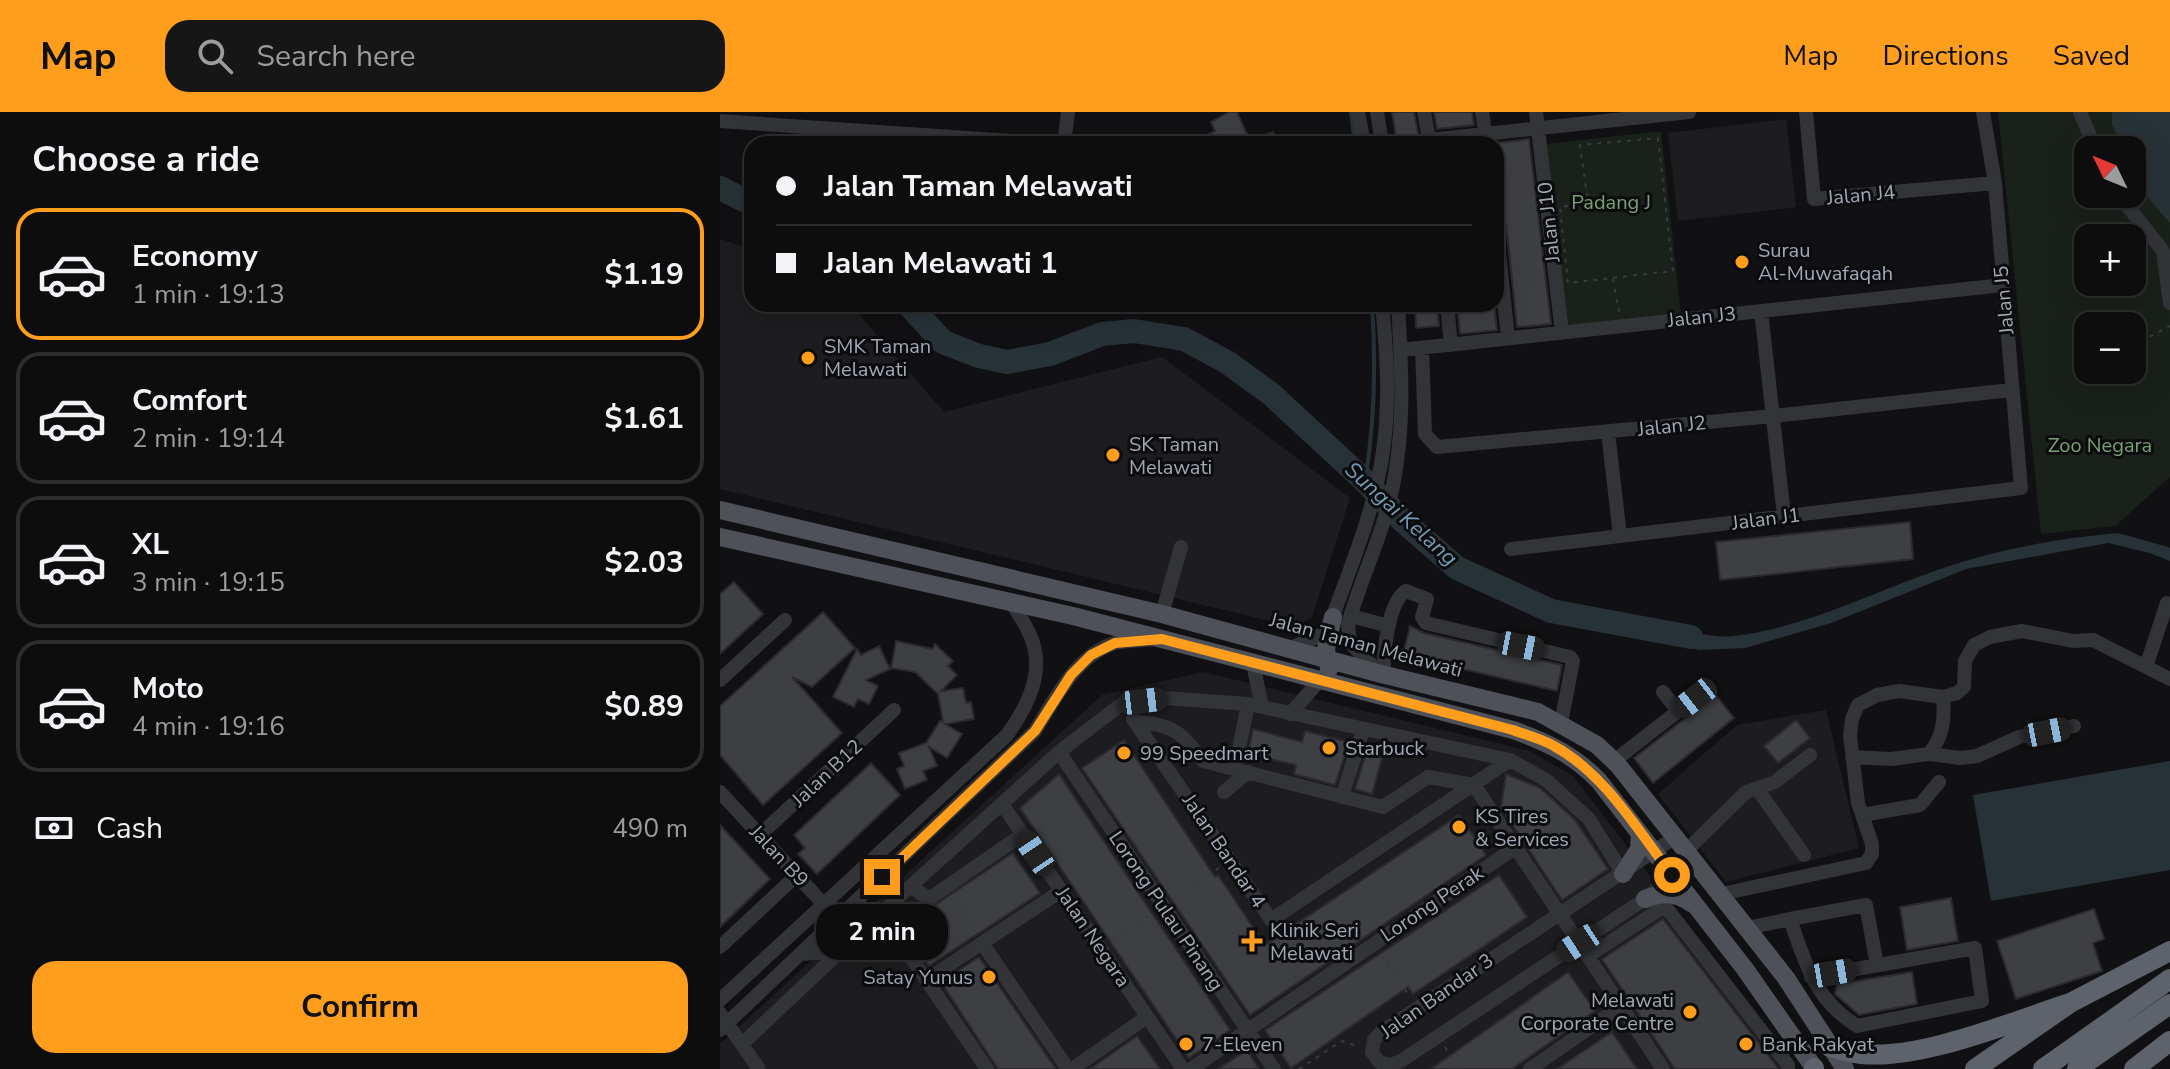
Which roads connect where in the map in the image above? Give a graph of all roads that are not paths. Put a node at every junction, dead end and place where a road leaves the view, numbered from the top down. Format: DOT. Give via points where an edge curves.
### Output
graph roads {
  1 [pos="1068,112"];
  2 [pos="1358,112"];
  3 [pos="1377,112"];
  4 [pos="1424,112"];
  5 [pos="1482,112"];
  6 [pos="1536,112"];
  7 [pos="1689,112"];
  8 [pos="1806,112"];
  9 [pos="1983,112"];
  10 [pos="2080,112"];
  11 [pos="720,121"];
  12 [pos="1539,129"];
  13 [pos="938,136"];
  14 [pos="1065,136"];
  15 [pos="1362,136"];
  16 [pos="1381,136"];
  17 [pos="1428,136"];
  18 [pos="1486,136"];
  19 [pos="1503,136"];
  20 [pos="2090,136"];
  21 [pos="1995,183"];
  22 [pos="2129,208"];
  23 [pos="2003,285"];
  24 [pos="1504,300"];
  25 [pos="2170,303"];
  26 [pos="1761,311"];
  27 [pos="1383,312"];
  28 [pos="1399,312"];
  29 [pos="1448,312"];
  30 [pos="1562,333"];
  31 [pos="1508,338"];
  32 [pos="1451,345"];
  33 [pos="1422,348"];
  34 [pos="1401,350"];
  35 [pos="2011,390"];
  36 [pos="1773,416"];
  37 [pos="1608,432"];
  38 [pos="2021,488"];
  39 [pos="720,510"];
  40 [pos="1784,516"];
  41 [pos="1620,536"];
  42 [pos="720,537"];
  43 [pos="1181,547"];
  44 [pos="1511,549"];
  45 [pos="1011,602"];
  46 [pos="2167,603"];
  47 [pos="1162,614"];
  48 [pos="1342,616"];
  49 [pos="785,620"];
  50 [pos="1389,626"];
  51 [pos="1162,639"];
  52 [pos="1289,648"];
  53 [pos="1326,658"];
  54 [pos="1253,664"];
  55 [pos="2146,667"];
  56 [pos="1382,674"];
  57 [pos="2170,679"];
  58 [pos="720,680"];
  59 [pos="1320,680"];
  60 [pos="1343,687"];
  61 [pos="1663,692"];
  62 [pos="1943,697"];
  63 [pos="1695,698"];
  64 [pos="1123,703"];
  65 [pos="1255,706"];
  66 [pos="894,710"];
  67 [pos="1678,711"];
  68 [pos="1290,714"];
  69 [pos="1135,722"];
  70 [pos="1561,723"];
  71 [pos="2074,726"];
  72 [pos="1363,730"];
  73 [pos="1059,752"];
  74 [pos="1929,754"];
  75 [pos="1810,755"];
  76 [pos="1852,757"];
  77 [pos="1510,760"];
  78 [pos="1614,761"];
  79 [pos="1242,771"];
  80 [pos="1939,782"];
  81 [pos="1474,785"];
  82 [pos="1758,790"];
  83 [pos="720,792"];
  84 [pos="1224,792"];
  85 [pos="1342,797"];
  86 [pos="1002,804"];
  87 [pos="1862,815"];
  88 [pos="1023,834"];
  89 [pos="1640,834"];
  90 [pos="760,835"];
  91 [pos="1516,847"];
  92 [pos="1686,848"];
  93 [pos="1655,853"];
  94 [pos="1804,855"];
  95 [pos="1623,874"];
  96 [pos="797,875"];
  97 [pos="1672,875"];
  98 [pos="911,886"];
  99 [pos="1061,891"];
  100 [pos="1721,894"];
  101 [pos="1645,899"];
  102 [pos="823,903"];
  103 [pos="1697,907"];
  104 [pos="881,913"];
  105 [pos="1560,913"];
  106 [pos="838,919"];
  107 [pos="1790,919"];
  108 [pos="1747,928"];
  109 [pos="982,943"];
  110 [pos="1579,943"];
  111 [pos="720,947"];
  112 [pos="841,951"];
  113 [pos="2170,951"];
  114 [pos="801,954"];
  115 [pos="1588,956"];
  116 [pos="1877,965"];
  117 [pos="1811,977"];
  118 [pos="2170,979"];
  119 [pos="926,980"];
  120 [pos="720,1000"];
  121 [pos="2070,1003"];
  122 [pos="2170,1004"];
  123 [pos="1621,1006"];
  124 [pos="1147,1017"];
  125 [pos="722,1022"];
  126 [pos="1248,1030"];
  127 [pos="2170,1041"];
  128 [pos="742,1044"];
  129 [pos="1830,1047"];
  130 [pos="2142,1065"];
  131 [pos="759,1069"];
  132 [pos="987,1069"];
  133 [pos="1070,1069"];
  134 [pos="1183,1069"];
  135 [pos="1191,1069"];
  136 [pos="1274,1069"];
  137 [pos="1530,1069"];
  138 [pos="1663,1069"];
  139 [pos="1788,1069"];
  140 [pos="1814,1069"];
  141 [pos="1845,1069"];
  142 [pos="1975,1069"];
  143 [pos="2043,1069"];
  144 [pos="2077,1069"];
  1 -- 14 [label="street"];
  2 -- 15 [label="street"];
  3 -- 16 [label="street"];
  4 -- 17 [label="street"];
  5 -- 18 [label="street"];
  6 -- 12 [label="street, Jalan J10"];
  7 -- 12 [label="street"];
  8 -- 21 [label="street, Jalan J4" via="1814,199"];
  9 -- 21 [label="street, Jalan J5"];
  10 -- 20 [label="street"];
  11 -- 13 [label="street"];
  12 -- 19 [label="street"];
  12 -- 30 [label="street, Jalan J10"];
  21 -- 23 [label="street, Jalan J5"];
  22 -- 25 [label="street" via="2163,251"];
  23 -- 26 [label="street, Jalan J3"];
  23 -- 35 [label="street, Jalan J5"];
  24 -- 31 [label="street"];
  26 -- 30 [label="street, Jalan J3"];
  26 -- 36 [label="street"];
  27 -- 48 [label="street" via="1387,351 1383,451"];
  28 -- 34 [label="street"];
  29 -- 32 [label="street"];
  30 -- 31 [label="street, Jalan J3"];
  31 -- 32 [label="street, Jalan J3"];
  32 -- 33 [label="street, Jalan J3"];
  33 -- 34 [label="street, Jalan J3"];
  33 -- 37 [label="street, Jalan J2" via="1425,434 1437,447"];
  34 -- 48 [label="street" via="1399,454 1388,506"];
  35 -- 36 [label="street, Jalan J2"];
  35 -- 38 [label="street, Jalan J5"];
  36 -- 37 [label="street, Jalan J2"];
  36 -- 40 [label="street"];
  37 -- 41 [label="street"];
  38 -- 40 [label="street, Jalan J1"];
  39 -- 47 [label="main road, Jalan Taman Melawati"];
  40 -- 41 [label="street, Jalan J1"];
  41 -- 44 [label="street, Jalan J1"];
  42 -- 45 [label="main road"];
  43 -- 47 [label="street"];
  45 -- 51 [label="main road"];
  45 -- 102 [label="street" via="1036,652 1030,696 1021,716 1007,735"];
  46 -- 55 [label="street"];
  47 -- 52 [label="main road, Jalan Taman Melawati"];
  48 -- 50 [label="street"];
  48 -- 52 [label="street" via="1320,636"];
  48 -- 53 [label="main road"];
  48 -- 56 [label="street" via="1350,643"];
  49 -- 58 [label="street"];
  50 -- 56 [label="street"];
  50 -- 70 [label="street" via="1406,591 1426,598 1426,623 1570,657"];
  51 -- 54 [label="main road"];
  51 -- 106 [label="street" via="1115,643 1091,655 1071,675 1035,731"];
  52 -- 53 [label="main road, Jalan Taman Melawati"];
  53 -- 56 [label="main road, Jalan Taman Melawati"];
  53 -- 60 [label="main road"];
  54 -- 59 [label="main road"];
  54 -- 65 [label="street"];
  55 -- 57 [label="street"];
  55 -- 62 [label="street" via="2093,640 2022,631 1974,645 1965,661 1964,687"];
  56 -- 70 [label="main road, Jalan Taman Melawati" via="1538,712"];
  59 -- 60 [label="main road"];
  59 -- 68 [label="street"];
  60 -- 89 [label="main road" via="1552,744 1599,781"];
  61 -- 67 [label="street"];
  62 -- 74 [label="street" via="1940,741"];
  62 -- 76 [label="street" via="1899,691 1858,705 1852,719"];
  63 -- 67 [label="street"];
  64 -- 65 [label="street" via="1164,698"];
  64 -- 69 [label="street, Jalan Bandar 4"];
  64 -- 73 [label="street"];
  65 -- 68 [label="street"];
  65 -- 79 [label="street"];
  66 -- 90 [label="street, Jalan B12"];
  67 -- 78 [label="street"];
  68 -- 72 [label="street"];
  69 -- 79 [label="street" via="1167,726 1187,738 1203,761"];
  69 -- 81 [label="street, Jalan Bandar 4" via="1271,920"];
  70 -- 78 [label="main road, Jalan Taman Melawati"];
  71 -- 74 [label="street" via="2019,737 1977,756"];
  72 -- 77 [label="street"];
  72 -- 85 [label="street"];
  73 -- 86 [label="street"];
  73 -- 126 [label="street, Lorong Pulau Pinang"];
  74 -- 76 [label="street"];
  75 -- 82 [label="street"];
  76 -- 87 [label="street"];
  77 -- 81 [label="street, Jalan Bandar 4"];
  77 -- 95 [label="street" via="1546,780 1589,819"];
  78 -- 92 [label="main road, Jalan Taman Melawati"];
  79 -- 84 [label="street"];
  79 -- 85 [label="street"];
  80 -- 87 [label="street" via="1920,805"];
  81 -- 85 [label="street" via="1428,777 1383,807"];
  81 -- 91 [label="street"];
  82 -- 92 [label="street" via="1746,792"];
  82 -- 94 [label="street"];
  83 -- 90 [label="street, Jalan B9"];
  86 -- 88 [label="street, Jalan Negara"];
  86 -- 98 [label="street"];
  87 -- 100 [label="street" via="1872,844 1866,863"];
  88 -- 98 [label="street" via="929,899"];
  88 -- 99 [label="street, Jalan Negara"];
  89 -- 93 [label="main road"];
  89 -- 95 [label="main road" via="1639,849"];
  90 -- 96 [label="street, Jalan B9"];
  91 -- 105 [label="street"];
  91 -- 126 [label="street, Lorong Perak"];
  92 -- 93 [label="street, Jalan Bandar 3"];
  92 -- 97 [label="street, Jalan Bandar 3"];
  92 -- 100 [label="main road, Jalan Taman Melawati"];
  93 -- 95 [label="street, Jalan Bandar 3"];
  93 -- 97 [label="main road"];
  95 -- 105 [label="street, Jalan Bandar 3"];
  96 -- 102 [label="street, Jalan B9"];
  96 -- 111 [label="street"];
  97 -- 101 [label="street, Jalan Bandar 3"];
  97 -- 103 [label="main road"];
  98 -- 104 [label="street"];
  99 -- 109 [label="street"];
  99 -- 124 [label="street, Jalan Negara"];
  100 -- 108 [label="main road, Jalan Taman Melawati"];
  101 -- 103 [label="main road" via="1663,892"];
  101 -- 110 [label="street, Jalan Bandar 3"];
  102 -- 106 [label="street, Jalan B9"];
  102 -- 120 [label="street"];
  103 -- 140 [label="main road"];
  104 -- 112 [label="street"];
  104 -- 119 [label="street"];
  105 -- 110 [label="street"];
  105 -- 110 [label="street, Jalan Bandar 3" via="1380,1033 1372,1052 1379,1062 1401,1061"];
  106 -- 114 [label="street"];
  107 -- 108 [label="street"];
  107 -- 116 [label="street" via="1866,905"];
  107 -- 117 [label="street"];
  108 -- 129 [label="main road, Jalan Taman Melawati"];
  109 -- 119 [label="street"];
  109 -- 133 [label="street"];
  110 -- 115 [label="street"];
  112 -- 114 [label="street"];
  112 -- 128 [label="street"];
  113 -- 121 [label="highway"];
  114 -- 125 [label="street"];
  115 -- 123 [label="street"];
  115 -- 139 [label="street" via="1665,906"];
  116 -- 117 [label="street"];
  116 -- 117 [label="street" via="1975,948 1982,1001 1857,1026 1838,1013"];
  118 -- 143 [label="highway"];
  119 -- 132 [label="street"];
  121 -- 129 [label="highway" via="1895,1053 1861,1054"];
  121 -- 142 [label="highway"];
  122 -- 144 [label="highway"];
  123 -- 137 [label="street"];
  123 -- 138 [label="street"];
  124 -- 133 [label="street"];
  124 -- 134 [label="street, Jalan Negara"];
  125 -- 128 [label="street"];
  126 -- 135 [label="street, Lorong Perak"];
  126 -- 136 [label="street, Lorong Pulau Pinang"];
  127 -- 130 [label="highway"];
  128 -- 131 [label="street"];
  129 -- 141 [label="main road, Jalan Taman Melawati"];
}
